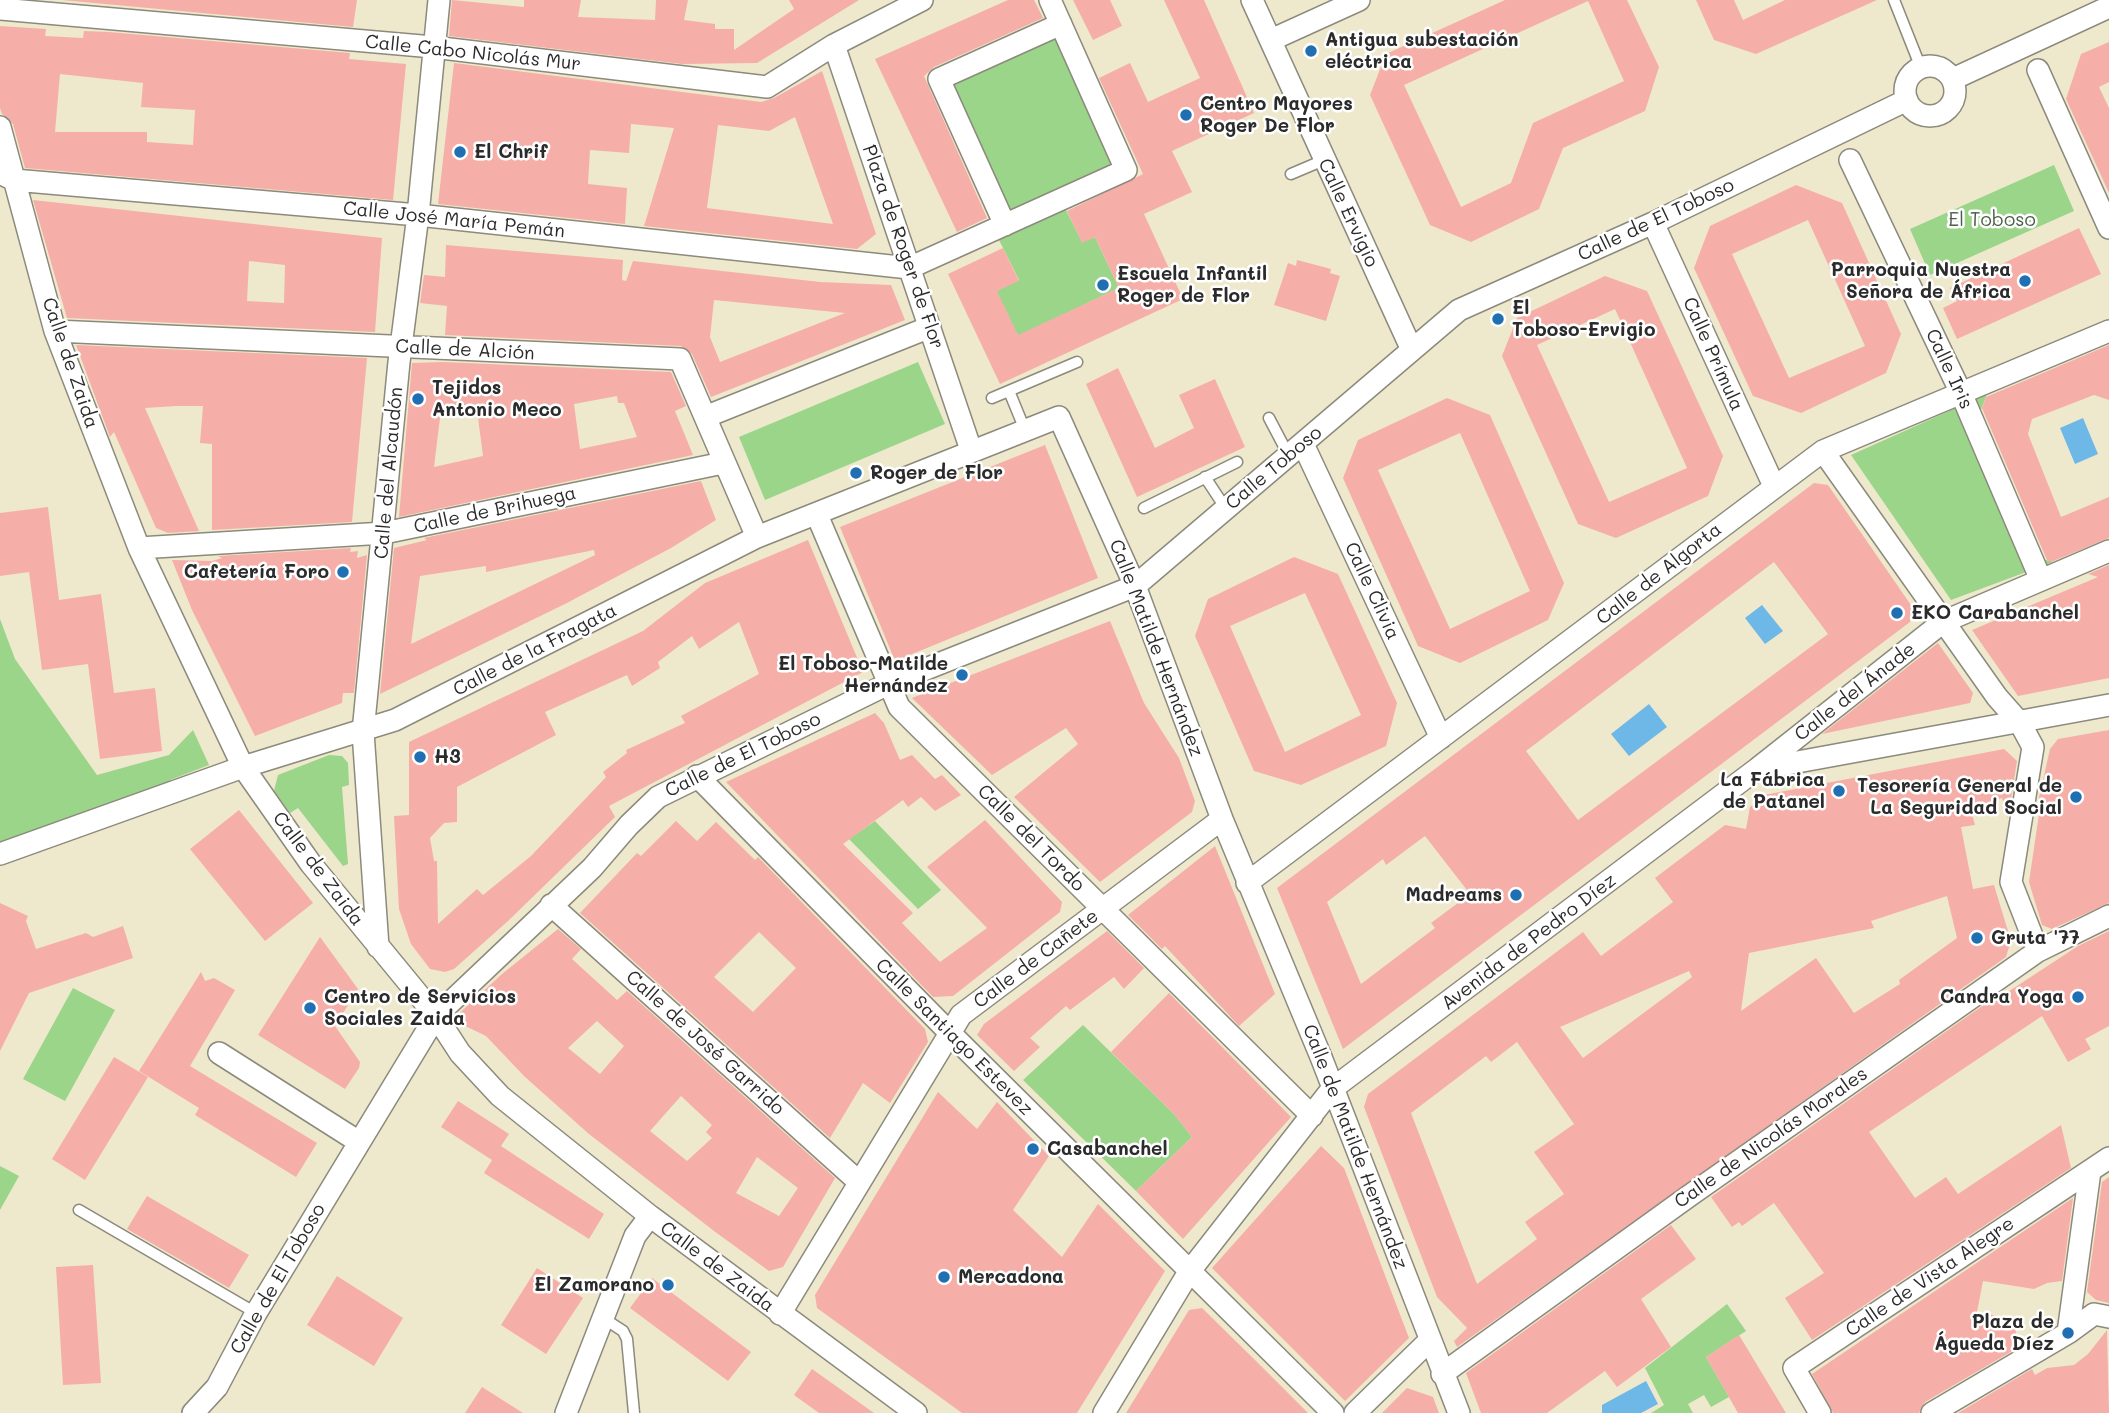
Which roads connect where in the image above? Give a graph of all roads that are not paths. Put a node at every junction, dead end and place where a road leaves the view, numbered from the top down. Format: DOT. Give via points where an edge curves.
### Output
graph roads {
  1 [pos="439,0"];
  2 [pos="922,0"];
  3 [pos="1050,0"];
  4 [pos="1252,0"];
  5 [pos="1359,0"];
  6 [pos="1894,0"];
  7 [pos="2109,7"];
  8 [pos="79,8"];
  9 [pos="0,9"];
  10 [pos="1061,24"];
  11 [pos="1271,40"];
  12 [pos="834,45"];
  13 [pos="433,47"];
  14 [pos="1922,68"];
  15 [pos="2038,70"];
  16 [pos="1953,79"];
  17 [pos="1907,100"];
  18 [pos="0,127"];
  19 [pos="1324,160"];
  20 [pos="1850,160"];
  21 [pos="1291,174"];
  22 [pos="7,176"];
  23 [pos="418,215"];
  24 [pos="1653,223"];
  25 [pos="1005,225"];
  26 [pos="2109,228"];
  27 [pos="909,268"];
  28 [pos="929,327"];
  29 [pos="55,331"];
  30 [pos="2109,331"];
  31 [pos="400,348"];
  32 [pos="1411,348"];
  33 [pos="1077,362"];
  34 [pos="1009,391"];
  35 [pos="1961,393"];
  36 [pos="992,398"];
  37 [pos="705,417"];
  38 [pos="1059,417"];
  39 [pos="1269,418"];
  40 [pos="1024,430"];
  41 [pos="971,450"];
  42 [pos="1296,450"];
  43 [pos="1823,451"];
  44 [pos="1237,462"];
  45 [pos="723,463"];
  46 [pos="1205,478"];
  47 [pos="1774,486"];
  48 [pos="1144,508"];
  49 [pos="1226,509"];
  50 [pos="817,515"];
  51 [pos="384,533"];
  52 [pos="757,537"];
  53 [pos="139,548"];
  54 [pos="2109,551"];
  55 [pos="2041,580"];
  56 [pos="1135,586"];
  57 [pos="1943,622"];
  58 [pos="888,684"];
  59 [pos="2109,705"];
  60 [pos="2020,723"];
  61 [pos="363,732"];
  62 [pos="1441,738"];
  63 [pos="243,767"];
  64 [pos="1757,769"];
  65 [pos="697,776"];
  66 [pos="1222,819"];
  67 [pos="0,854"];
  68 [pos="1247,883"];
  69 [pos="551,905"];
  70 [pos="1102,909"];
  71 [pos="2109,916"];
  72 [pos="379,947"];
  73 [pos="2038,951"];
  74 [pos="436,1016"];
  75 [pos="950,1033"];
  76 [pos="219,1053"];
  77 [pos="1332,1089"];
  78 [pos="1312,1116"];
  79 [pos="359,1142"];
  80 [pos="2109,1158"];
  81 [pos="2090,1171"];
  82 [pos="859,1182"];
  83 [pos="79,1210"];
  84 [pos="650,1216"];
  85 [pos="1189,1272"];
  86 [pos="256,1313"];
  87 [pos="780,1314"];
  88 [pos="2109,1317"];
  89 [pos="603,1318"];
  90 [pos="2068,1333"];
  91 [pos="1430,1340"];
  92 [pos="1443,1374"];
  93 [pos="193,1413"];
  94 [pos="566,1413"];
  95 [pos="634,1413"];
  96 [pos="916,1413"];
  97 [pos="1104,1413"];
  98 [pos="1333,1413"];
  99 [pos="1355,1413"];
  100 [pos="1459,1413"];
  101 [pos="1820,1413"];
  102 [pos="1932,1413"];
  1 -- 13 [label="street, Calle del Alcaudón"];
  2 -- 12 [label="street, Calle Cabo Nicolás Mur"];
  3 -- 10 [label="street"];
  4 -- 11 [label="street, Calle Ervigio"];
  5 -- 11 [label="street"];
  6 -- 14 [label="lane"];
  7 -- 16 [label="street"];
  8 -- 9 [label="street, Calle Cabo Nicolás Mur"];
  8 -- 13 [label="street, Calle Cabo Nicolás Mur"];
  10 -- 25 [label="street" via="1126,170"];
  10 -- 25 [label="street" via="939,79"];
  11 -- 19 [label="street, Calle Ervigio"];
  12 -- 13 [label="street, Calle Cabo Nicolás Mur" via="766,88"];
  12 -- 27 [label="street, Plaza de Roger de Flor"];
  13 -- 23 [label="street, Calle del Alcaudón"];
  14 -- 16 [label="street" via="1939,68"];
  14 -- 17 [label="street" via="1909,78"];
  15 -- 26 [label="street"];
  16 -- 17 [label="street" via="1955,97 1945,112 1927,116"];
  17 -- 24 [label="street, Calle de El Toboso"];
  18 -- 22 [label="street, Calle de Zaida"];
  19 -- 21 [label="lane"];
  19 -- 32 [label="street, Calle Ervigio"];
  20 -- 35 [label="street, Calle Iris"];
  22 -- 23 [label="street, Calle José María Pemán"];
  22 -- 29 [label="street, Calle de Zaida"];
  23 -- 27 [label="street, Calle José María Pemán"];
  23 -- 31 [label="street, Calle del Alcaudón"];
  24 -- 32 [label="street, Calle de El Toboso" via="1459,310"];
  24 -- 47 [label="street, Calle Prímula"];
  25 -- 27 [label="street"];
  27 -- 28 [label="street, Plaza de Roger de Flor"];
  28 -- 37 [label="street"];
  28 -- 41 [label="street, Plaza de Roger de Flor"];
  29 -- 31 [label="street, Calle de Alción"];
  29 -- 53 [label="street, Calle de Zaida"];
  30 -- 35 [label="street, Calle de Algorta"];
  31 -- 37 [label="street, Calle de Alción" via="680,359"];
  31 -- 51 [label="street, Calle del Alcaudón"];
  32 -- 42 [label="street, Calle Toboso"];
  33 -- 34 [label="lane"];
  34 -- 36 [label="lane"];
  34 -- 40 [label="lane"];
  35 -- 43 [label="street, Calle de Algorta"];
  35 -- 55 [label="street, Calle Iris"];
  37 -- 45 [label="street, Calle de Alción"];
  38 -- 40 [label="street, Calle de la Fragata"];
  38 -- 56 [label="street, Calle Matilde Hernández"];
  39 -- 42 [label="lane"];
  40 -- 41 [label="street, Calle de la Fragata"];
  41 -- 50 [label="street, Calle de la Fragata"];
  42 -- 49 [label="street, Calle Toboso"];
  42 -- 62 [label="street, Calle Clivia"];
  43 -- 47 [label="street, Calle de Algorta"];
  43 -- 57 [label="street"];
  44 -- 46 [label="lane"];
  45 -- 51 [label="street, Calle de Brihuega"];
  45 -- 52 [label="street, Calle de Alción"];
  46 -- 48 [label="lane"];
  46 -- 49 [label="lane"];
  47 -- 62 [label="street, Calle de Algorta"];
  49 -- 56 [label="street, Calle Toboso"];
  50 -- 52 [label="street, Calle de la Fragata"];
  50 -- 58 [label="street, Calle del Tordo"];
  51 -- 53 [label="street, Calle de Brihuega"];
  51 -- 61 [label="street, Calle del Alcaudón"];
  52 -- 61 [label="street, Calle de la Fragata"];
  53 -- 63 [label="street, Calle de Zaida"];
  54 -- 55 [label="street, Calle del Ánade"];
  55 -- 57 [label="street, Calle del Ánade"];
  56 -- 58 [label="street, Calle de El Toboso"];
  56 -- 66 [label="street, Calle Matilde Hernández"];
  57 -- 60 [label="street"];
  57 -- 64 [label="street, Calle del Ánade"];
  58 -- 65 [label="street, Calle de El Toboso"];
  58 -- 70 [label="street, Calle del Tordo" via="899,707"];
  59 -- 60 [label="street, Avenida de Pedro Díez"];
  60 -- 64 [label="street, Avenida de Pedro Díez"];
  60 -- 73 [label="street" via="2033,747 2011,882"];
  61 -- 63 [label="street, Calle de la Fragata"];
  61 -- 72 [label="street, Calle del Alcaudón"];
  62 -- 68 [label="street, Calle de Algorta"];
  63 -- 67 [label="street, Calle de la Fragata"];
  63 -- 72 [label="street, Calle de Zaida" via="311,864"];
  64 -- 77 [label="street, Avenida de Pedro Díez"];
  65 -- 69 [label="street, Calle de El Toboso" via="658,797"];
  65 -- 75 [label="street, Calle Santiago Estevez"];
  66 -- 68 [label="street, Calle Matilde Hernández"];
  66 -- 70 [label="street, Calle de Cañete"];
  68 -- 77 [label="street, Calle de Matilde Hernández"];
  69 -- 74 [label="street, Calle de El Toboso"];
  69 -- 82 [label="street, Calle de José Garrido"];
  70 -- 75 [label="street, Calle de Cañete" via="961,1016"];
  70 -- 78 [label="street, Calle del Tordo"];
  71 -- 73 [label="street, Calle de Nicolás Morales"];
  72 -- 74 [label="street, Calle de Zaida"];
  73 -- 92 [label="street, Calle de Nicolás Morales"];
  74 -- 79 [label="street, Calle de El Toboso"];
  74 -- 84 [label="street, Calle de Zaida" via="460,1053 500,1096"];
  75 -- 82 [label="street, Calle de Cañete"];
  75 -- 85 [label="street, Calle Santiago Estevez"];
  76 -- 79 [label="street"];
  77 -- 78 [label="street, Avenida de Pedro Díez"];
  77 -- 91 [label="street, Calle de Matilde Hernández"];
  78 -- 85 [label="street, Avenida de Pedro Díez"];
  79 -- 86 [label="street, Calle de El Toboso"];
  80 -- 81 [label="street, Calle de Vista Alegre"];
  81 -- 90 [label="street"];
  81 -- 101 [label="street, Calle de Vista Alegre" via="1794,1368"];
  82 -- 87 [label="street, Calle de Cañete"];
  83 -- 86 [label="lane"];
  84 -- 87 [label="street, Calle de Zaida"];
  84 -- 89 [label="street" via="635,1236"];
  85 -- 97 [label="street, Avenida de Pedro Díez"];
  85 -- 98 [label="street, Calle Santiago Estevez"];
  86 -- 93 [label="street, Calle de El Toboso" via="217,1387"];
  87 -- 96 [label="street, Calle de Zaida"];
  88 -- 90 [label="street" via="2094,1314"];
  89 -- 94 [label="street"];
  89 -- 95 [label="lane" via="627,1339"];
  90 -- 102 [label="street"];
  91 -- 92 [label="street, Calle de Matilde Hernández"];
  91 -- 99 [label="street"];
  92 -- 100 [label="street, Calle de Matilde Hernández"];
}
